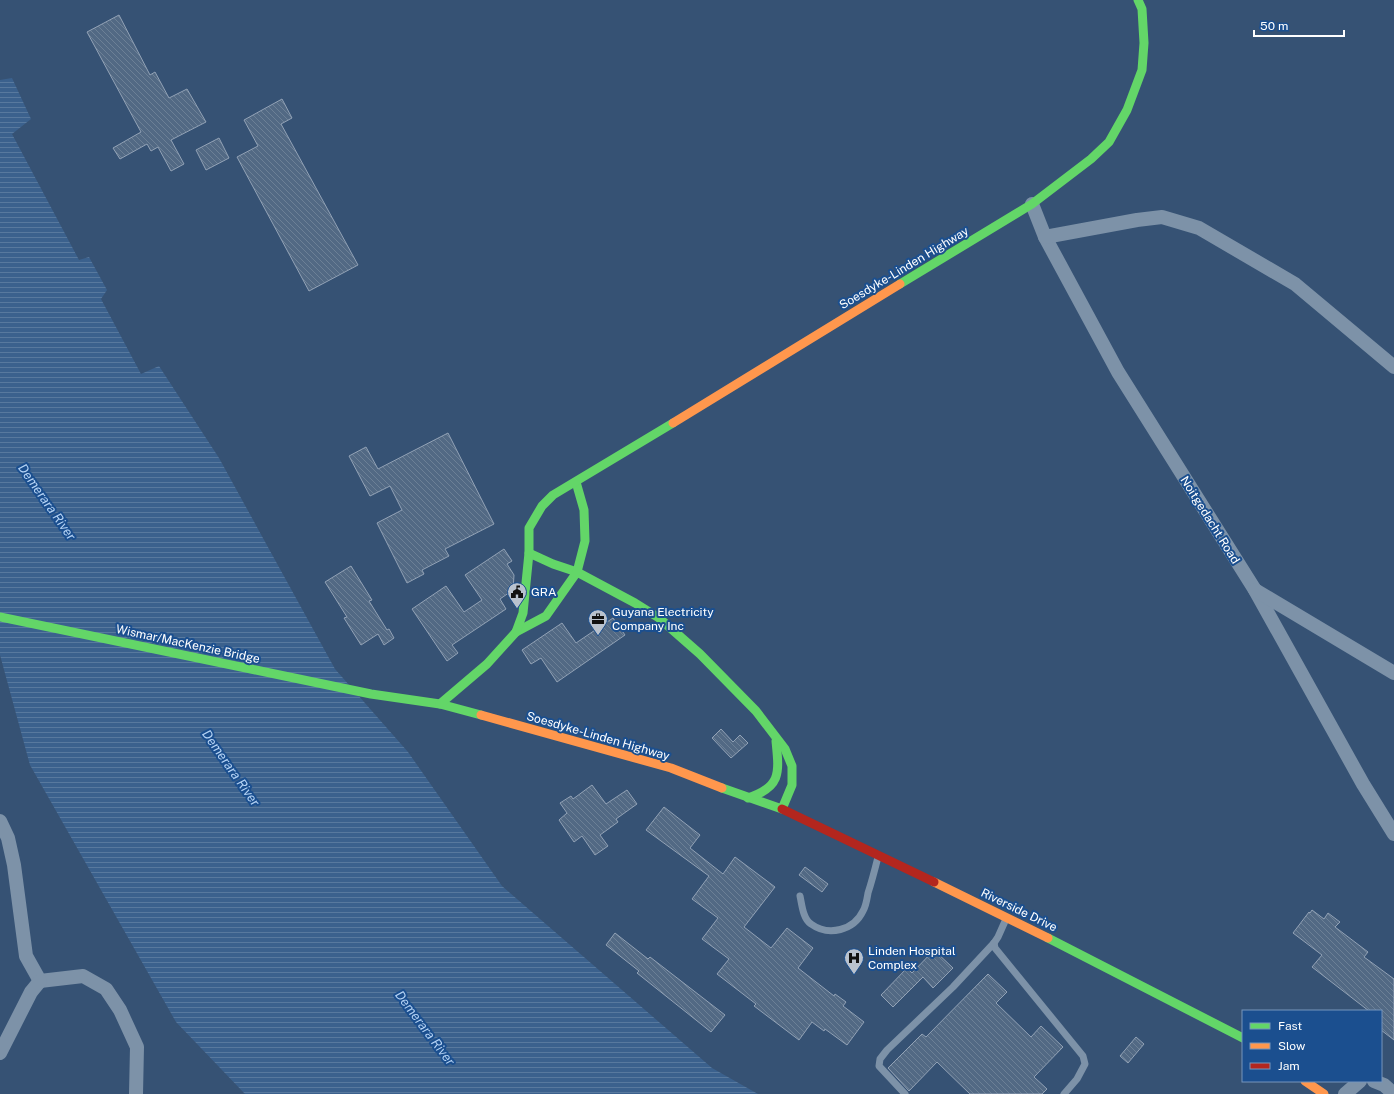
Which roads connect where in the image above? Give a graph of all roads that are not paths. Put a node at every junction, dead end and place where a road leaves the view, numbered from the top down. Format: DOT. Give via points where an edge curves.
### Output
graph roads {
  1 [pos="1138,0"];
  2 [pos="1032,204"];
  3 [pos="1045,238"];
  4 [pos="1394,367"];
  5 [pos="576,482"];
  6 [pos="529,553"];
  7 [pos="577,572"];
  8 [pos="1255,590"];
  9 [pos="0,617"];
  10 [pos="516,632"];
  11 [pos="1394,673"];
  12 [pos="371,694"];
  13 [pos="440,704"];
  14 [pos="776,738"];
  15 [pos="748,798"];
  16 [pos="782,809"];
  17 [pos="0,821"];
  18 [pos="1394,834"];
  19 [pos="878,855"];
  20 [pos="800,896"];
  21 [pos="1007,917"];
  22 [pos="994,943"];
  23 [pos="40,981"];
  24 [pos="1242,1037"];
  25 [pos="0,1053"];
  26 [pos="1306,1082"];
  27 [pos="1359,1082"];
  28 [pos="1376,1082"];
  29 [pos="136,1094"];
  30 [pos="905,1094"];
  31 [pos="1064,1094"];
  32 [pos="1324,1094"];
  33 [pos="1345,1094"];
  34 [pos="1394,1094"];
  1 -- 2 [label="main road, Soesdyke-Linden Highway" via="1142,9 1144,43 1142,70 1127,110 1109,142"];
  2 -- 3 [label="street, Noitgedacht Road"];
  2 -- 5 [label="main road, Soesdyke-Linden Highway"];
  3 -- 4 [label="street" via="1162,217 1200,228 1295,284"];
  3 -- 8 [label="street, Noitgedacht Road" via="1118,372"];
  5 -- 6 [label="main road, Soesdyke-Linden Highway" via="553,495 542,506 529,528"];
  5 -- 7 [label="main road, Soesdyke-Linden Highway" via="584,510 585,541"];
  6 -- 7 [label="main road"];
  6 -- 10 [label="main road, Soesdyke-Linden Highway" via="523,613"];
  7 -- 10 [label="main road, Soesdyke-Linden Highway" via="546,616"];
  7 -- 14 [label="main road" via="659,618 700,654 750,706"];
  8 -- 11 [label="street"];
  8 -- 18 [label="street, Noitgedacht Road" via="1363,784"];
  9 -- 12 [label="main road, Wismar/MacKenzie Bridge"];
  10 -- 13 [label="main road, Soesdyke-Linden Highway" via="487,664"];
  12 -- 13 [label="main road, Soesdyke-Linden Highway"];
  13 -- 15 [label="main road, Soesdyke-Linden Highway" via="671,768"];
  14 -- 15 [label="main road" via="778,759 774,781 768,790"];
  14 -- 16 [label="main road" via="785,749 792,766 792,785"];
  15 -- 16 [label="main road, Soesdyke-Linden Highway"];
  16 -- 19 [label="main road, Riverside Drive"];
  17 -- 23 [label="street" via="8,838 14,865 26,956"];
  19 -- 20 [label="lane" via="864,910 856,923 838,931 824,930 810,924 804,914"];
  19 -- 21 [label="main road, Riverside Drive"];
  21 -- 22 [label="lane"];
  21 -- 24 [label="main road, Riverside Drive"];
  22 -- 30 [label="lane" via="880,1059 879,1066"];
  22 -- 31 [label="lane" via="995,948 1083,1056 1085,1064 1077,1079"];
  23 -- 25 [label="street" via="31,992"];
  23 -- 29 [label="street" via="83,976 106,989 120,1010 137,1047"];
  26 -- 32 [label="main road"];
  27 -- 33 [label="street"];
  28 -- 34 [label="street"];
}
